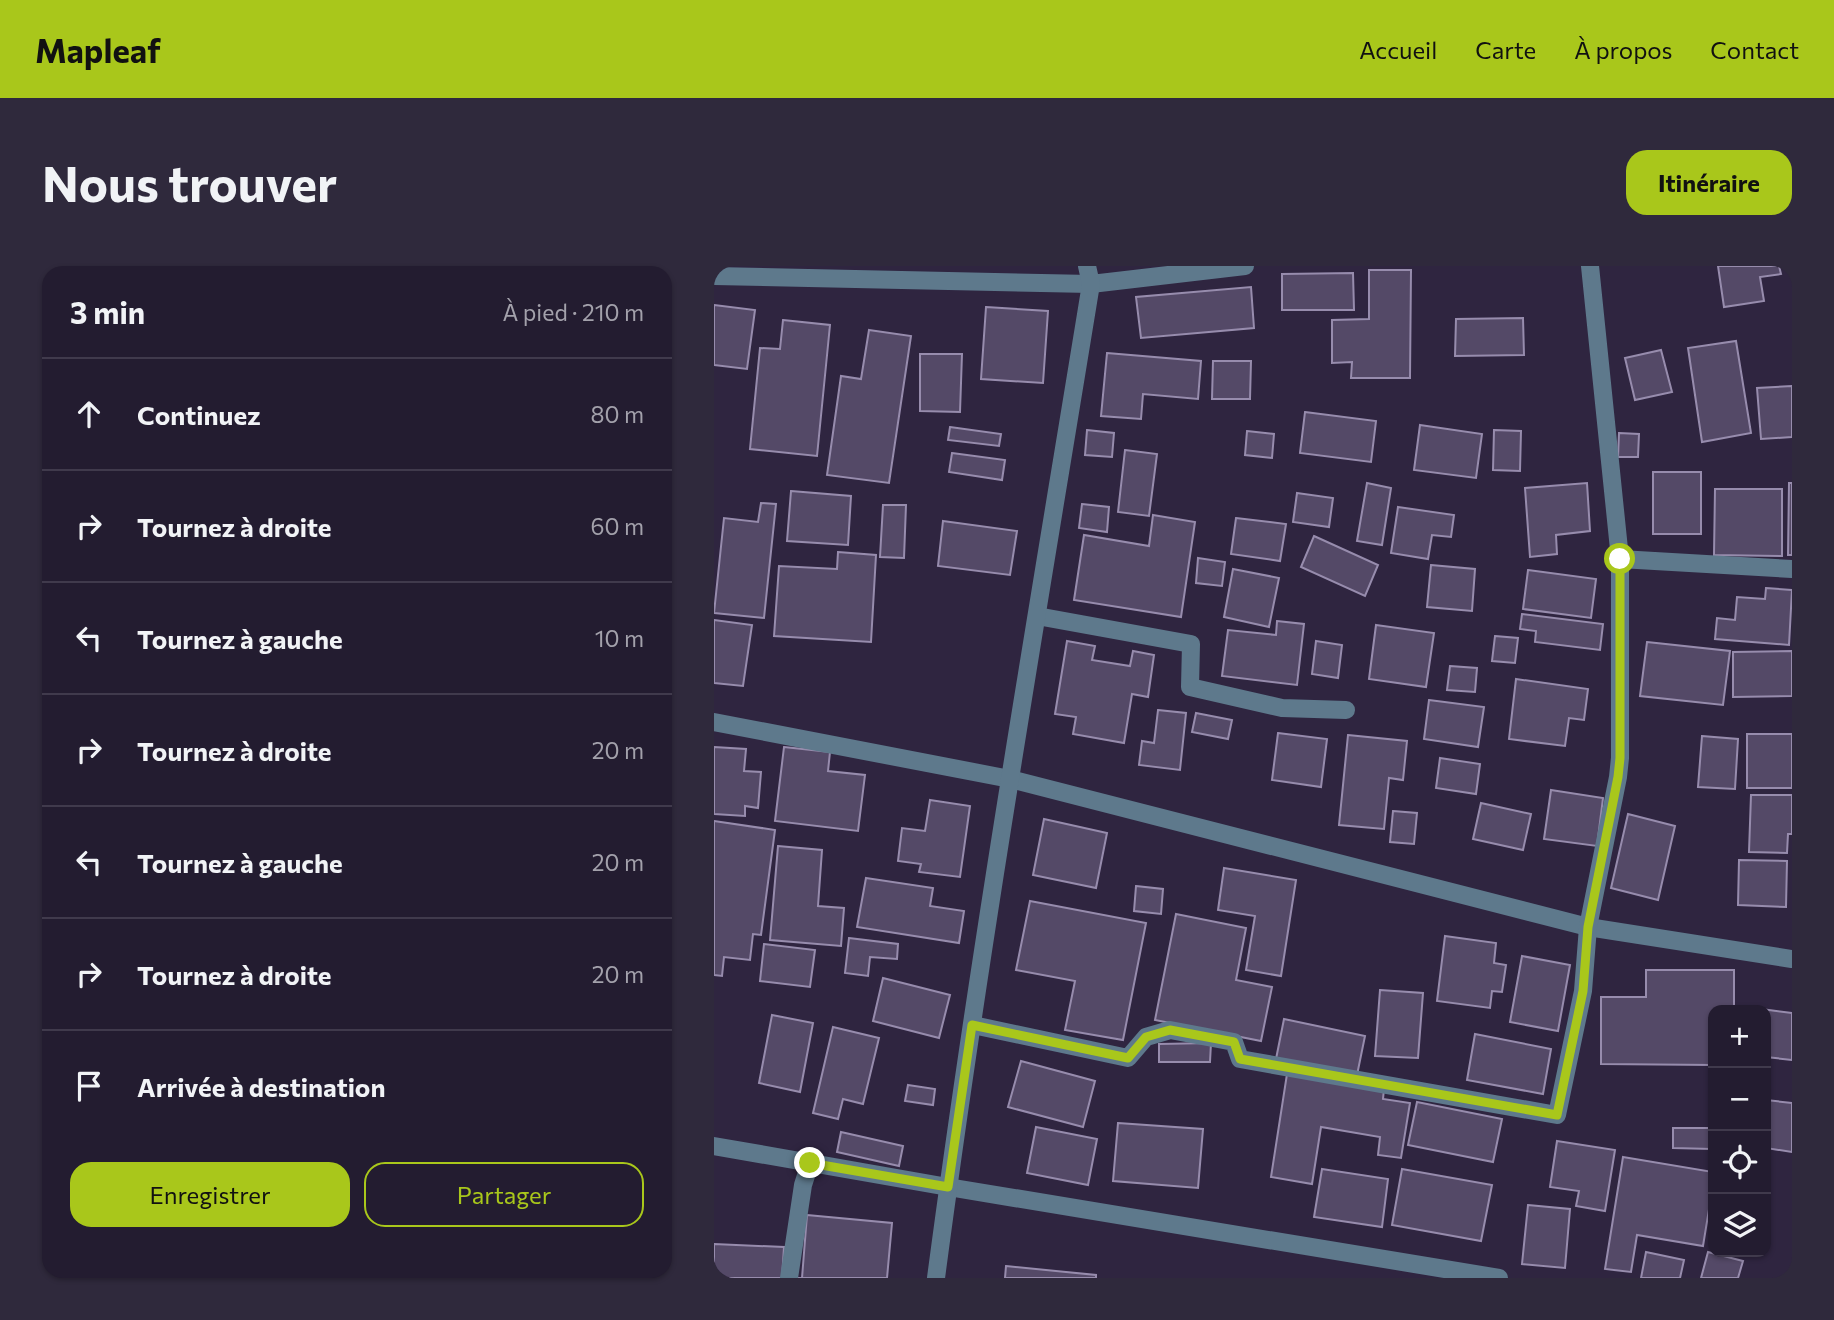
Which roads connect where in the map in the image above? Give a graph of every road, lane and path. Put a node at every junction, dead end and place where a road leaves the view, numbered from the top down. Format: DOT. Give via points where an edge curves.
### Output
graph roads {
  1 [pos="1245,266"];
  2 [pos="1590,266"];
  3 [pos="1089,275"];
  4 [pos="714,276"];
  5 [pos="1620,559"];
  6 [pos="1792,569"];
  7 [pos="1037,616"];
  8 [pos="1346,710"];
  9 [pos="714,722"];
  10 [pos="1010,779"];
  11 [pos="1588,927"];
  12 [pos="1792,959"];
  13 [pos="972,1025"];
  14 [pos="714,1146"];
  15 [pos="810,1163"];
  16 [pos="948,1187"];
  17 [pos="789,1278"];
  18 [pos="936,1278"];
  19 [pos="1499,1278"];
  1 -- 3 [label="street"];
  2 -- 5 [label="street"];
  3 -- 4 [label="street"];
  3 -- 7 [label="street"];
  5 -- 6 [label="street"];
  5 -- 11 [label="street" via="1620,758"];
  7 -- 8 [label="street" via="1191,644 1190,687 1282,708"];
  7 -- 10 [label="street"];
  9 -- 10 [label="street"];
  10 -- 11 [label="street"];
  10 -- 13 [label="street"];
  11 -- 12 [label="street"];
  11 -- 13 [label="street" via="1583,991 1557,1115 1240,1059 1234,1042 1170,1030 1146,1037 1128,1058"];
  13 -- 16 [label="street"];
  14 -- 15 [label="street"];
  15 -- 16 [label="street"];
  15 -- 17 [label="street"];
  16 -- 18 [label="street"];
  16 -- 19 [label="street"];
}
